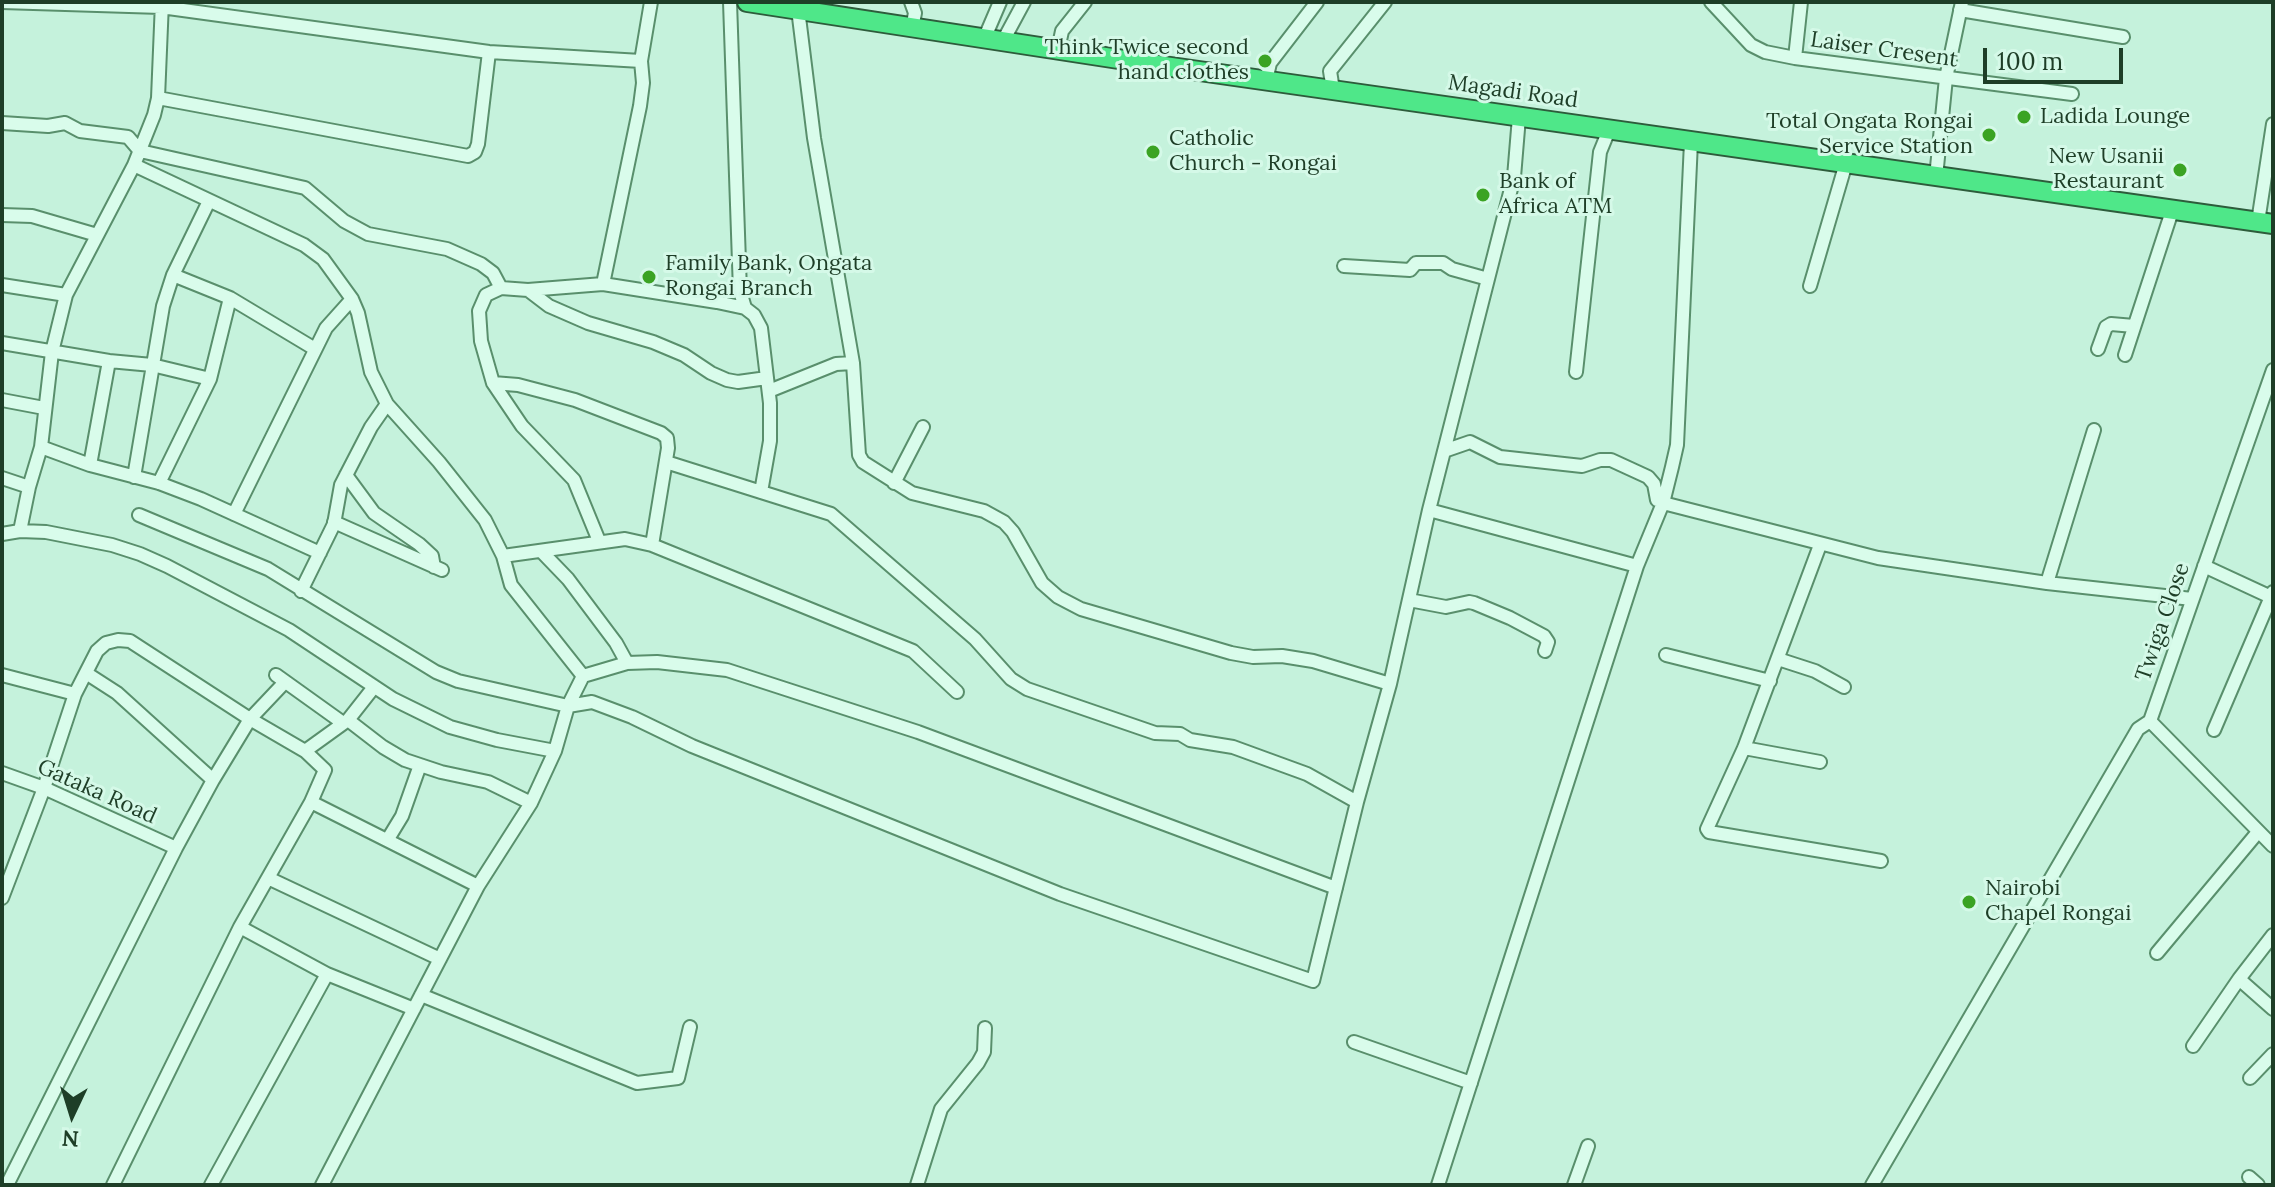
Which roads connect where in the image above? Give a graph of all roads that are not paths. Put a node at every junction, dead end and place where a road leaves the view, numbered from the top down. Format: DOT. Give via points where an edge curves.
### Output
graph roads {
  1 [pos="2,2"];
  2 [pos="651,2"];
  3 [pos="730,2"];
  4 [pos="754,2"];
  5 [pos="911,2"];
  6 [pos="1000,2"];
  7 [pos="1024,2"];
  8 [pos="1085,2"];
  9 [pos="1317,2"];
  10 [pos="1385,2"];
  11 [pos="1711,2"];
  12 [pos="1801,2"];
  13 [pos="161,4"];
  14 [pos="1961,6"];
  15 [pos="993,8"];
  16 [pos="798,9"];
  17 [pos="840,9"];
  18 [pos="912,28"];
  19 [pos="2123,37"];
  20 [pos="994,39"];
  21 [pos="1058,50"];
  22 [pos="489,52"];
  23 [pos="1795,58"];
  24 [pos="641,61"];
  25 [pos="1946,78"];
  26 [pos="1266,81"];
  27 [pos="1333,90"];
  28 [pos="2072,94"];
  29 [pos="158,98"];
  30 [pos="1519,117"];
  31 [pos="2,123"];
  32 [pos="2273,124"];
  33 [pos="1609,130"];
  34 [pos="1691,142"];
  35 [pos="140,151"];
  36 [pos="1846,163"];
  37 [pos="134,165"];
  38 [pos="1936,177"];
  39 [pos="209,201"];
  40 [pos="2172,211"];
  41 [pos="2,215"];
  42 [pos="2266,223"];
  43 [pos="97,235"];
  44 [pos="1344,266"];
  45 [pos="173,275"];
  46 [pos="1488,279"];
  47 [pos="603,284"];
  48 [pos="2,285"];
  49 [pos="1810,286"];
  50 [pos="501,288"];
  51 [pos="528,290"];
  52 [pos="66,295"];
  53 [pos="230,298"];
  54 [pos="352,299"];
  55 [pos="745,308"];
  56 [pos="2134,326"];
  57 [pos="2,343"];
  58 [pos="315,349"];
  59 [pos="2098,349"];
  60 [pos="52,352"];
  61 [pos="2125,355"];
  62 [pos="109,361"];
  63 [pos="853,363"];
  64 [pos="152,365"];
  65 [pos="2273,370"];
  66 [pos="1576,372"];
  67 [pos="210,379"];
  68 [pos="493,383"];
  69 [pos="768,385"];
  70 [pos="2,400"];
  71 [pos="387,404"];
  72 [pos="44,408"];
  73 [pos="923,427"];
  74 [pos="2094,430"];
  75 [pos="41,447"];
  76 [pos="1444,451"];
  77 [pos="666,462"];
  78 [pos="90,465"];
  79 [pos="346,475"];
  80 [pos="134,477"];
  81 [pos="2,478"];
  82 [pos="159,483"];
  83 [pos="894,483"];
  84 [pos="29,487"];
  85 [pos="761,492"];
  86 [pos="1660,502"];
  87 [pos="1429,510"];
  88 [pos="234,514"];
  89 [pos="139,515"];
  90 [pos="334,522"];
  91 [pos="20,531"];
  92 [pos="2,534"];
  93 [pos="599,541"];
  94 [pos="652,545"];
  95 [pos="1820,545"];
  96 [pos="542,552"];
  97 [pos="320,553"];
  98 [pos="503,556"];
  99 [pos="1637,566"];
  100 [pos="2204,566"];
  101 [pos="2047,583"];
  102 [pos="301,591"];
  103 [pos="2273,595"];
  104 [pos="2192,599"];
  105 [pos="1409,600"];
  106 [pos="1545,651"];
  107 [pos="1666,655"];
  108 [pos="1778,659"];
  109 [pos="627,663"];
  110 [pos="86,673"];
  111 [pos="2,675"];
  112 [pos="583,676"];
  113 [pos="1770,681"];
  114 [pos="1390,684"];
  115 [pos="374,687"];
  116 [pos="1844,687"];
  117 [pos="957,692"];
  118 [pos="75,694"];
  119 [pos="568,706"];
  120 [pos="250,719"];
  121 [pos="346,721"];
  122 [pos="2150,721"];
  123 [pos="2214,730"];
  124 [pos="1744,748"];
  125 [pos="305,751"];
  126 [pos="555,751"];
  127 [pos="1820,762"];
  128 [pos="420,765"];
  129 [pos="2,773"];
  130 [pos="213,780"];
  131 [pos="44,788"];
  132 [pos="311,802"];
  133 [pos="1357,802"];
  134 [pos="531,803"];
  135 [pos="2258,832"];
  136 [pos="388,839"];
  137 [pos="2273,846"];
  138 [pos="176,848"];
  139 [pos="1881,861"];
  140 [pos="7,867"];
  141 [pos="268,878"];
  142 [pos="478,886"];
  143 [pos="1336,888"];
  144 [pos="2,898"];
  145 [pos="240,927"];
  146 [pos="2273,935"];
  147 [pos="2157,953"];
  148 [pos="440,959"];
  149 [pos="327,974"];
  150 [pos="2239,979"];
  151 [pos="421,995"];
  152 [pos="414,1009"];
  153 [pos="2273,1009"];
  154 [pos="690,1027"];
  155 [pos="985,1028"];
  156 [pos="1354,1042"];
  157 [pos="2193,1046"];
  158 [pos="2273,1054"];
  159 [pos="2250,1078"];
  160 [pos="1471,1083"];
  161 [pos="1588,1146"];
  162 [pos="7,1185"];
  163 [pos="113,1185"];
  164 [pos="211,1185"];
  165 [pos="322,1185"];
  166 [pos="917,1185"];
  167 [pos="1438,1185"];
  168 [pos="1574,1185"];
  169 [pos="1872,1185"];
  1 -- 13 [label="street"];
  2 -- 24 [label="street"];
  3 -- 55 [label="street" via="740,291"];
  4 -- 16 [label="highway, Magadi Road"];
  5 -- 18 [label="street"];
  6 -- 15 [label="street"];
  7 -- 20 [label="street"];
  8 -- 21 [label="street" via="1062,31"];
  9 -- 26 [label="street" via="1270,63"];
  10 -- 27 [label="street" via="1330,71"];
  11 -- 23 [label="street, Laiser Cresent" via="1751,45"];
  12 -- 23 [label="street"];
  13 -- 22 [label="street"];
  13 -- 29 [label="street"];
  14 -- 19 [label="street"];
  14 -- 25 [label="street"];
  15 -- 20 [label="street"];
  16 -- 17 [label="highway, Magadi Road"];
  16 -- 63 [label="street"];
  17 -- 18 [label="highway, Magadi Road"];
  18 -- 20 [label="highway, Magadi Road"];
  20 -- 21 [label="highway, Magadi Road"];
  21 -- 26 [label="highway, Magadi Road"];
  22 -- 24 [label="street"];
  22 -- 29 [label="street" via="478,144 468,156"];
  23 -- 25 [label="street, Laiser Cresent"];
  24 -- 47 [label="street" via="640,106"];
  25 -- 28 [label="street, Laiser Cresent"];
  25 -- 38 [label="street"];
  26 -- 27 [label="highway, Magadi Road"];
  27 -- 30 [label="highway, Magadi Road"];
  29 -- 35 [label="street"];
  30 -- 33 [label="highway, Magadi Road"];
  30 -- 46 [label="street" via="1514,177"];
  31 -- 35 [label="street" via="65,123 80,131 128,137"];
  32 -- 42 [label="street"];
  33 -- 34 [label="highway, Magadi Road"];
  33 -- 66 [label="street" via="1600,152"];
  34 -- 36 [label="highway, Magadi Road"];
  34 -- 86 [label="street" via="1677,445"];
  35 -- 37 [label="street"];
  35 -- 50 [label="street" via="305,188 368,234 447,249 481,264"];
  36 -- 38 [label="highway, Magadi Road"];
  36 -- 49 [label="street"];
  37 -- 39 [label="street"];
  37 -- 43 [label="street"];
  38 -- 40 [label="highway, Magadi Road"];
  39 -- 45 [label="street"];
  39 -- 54 [label="street" via="304,245 323,259"];
  40 -- 42 [label="highway, Magadi Road"];
  40 -- 56 [label="street"];
  41 -- 43 [label="street" via="32,216"];
  43 -- 52 [label="street"];
  44 -- 46 [label="street" via="1410,270 1416,263 1443,263"];
  45 -- 53 [label="street"];
  45 -- 64 [label="street"];
  46 -- 76 [label="street"];
  47 -- 51 [label="street"];
  47 -- 55 [label="street"];
  48 -- 52 [label="street"];
  50 -- 51 [label="street"];
  50 -- 68 [label="street" via="486,295 479,311"];
  51 -- 69 [label="street" via="549,306 653,342 727,380"];
  52 -- 60 [label="street"];
  53 -- 58 [label="street"];
  53 -- 67 [label="street"];
  54 -- 58 [label="street"];
  54 -- 71 [label="street" via="363,325 371,372"];
  55 -- 69 [label="street" via="759,323"];
  56 -- 59 [label="street" via="2106,327"];
  56 -- 61 [label="street"];
  57 -- 60 [label="street"];
  58 -- 88 [label="street"];
  60 -- 62 [label="street"];
  60 -- 72 [label="street"];
  62 -- 64 [label="street"];
  62 -- 78 [label="street"];
  63 -- 69 [label="street"];
  63 -- 83 [label="street" via="859,455"];
  64 -- 67 [label="street"];
  64 -- 80 [label="street"];
  65 -- 100 [label="street, Twiga Close"];
  67 -- 82 [label="street"];
  68 -- 77 [label="street" via="575,400 661,433 667,438"];
  68 -- 93 [label="street" via="522,426 574,480"];
  69 -- 85 [label="street" via="770,441"];
  70 -- 72 [label="street"];
  71 -- 79 [label="street"];
  71 -- 98 [label="street" via="464,492"];
  72 -- 75 [label="street"];
  73 -- 83 [label="street"];
  74 -- 101 [label="street"];
  75 -- 78 [label="street"];
  75 -- 84 [label="street"];
  76 -- 86 [label="street" via="1470,442 1500,457 1582,466 1611,460 1648,477"];
  76 -- 87 [label="street"];
  77 -- 85 [label="street"];
  77 -- 94 [label="street"];
  78 -- 80 [label="street"];
  79 -- 90 [label="street"];
  79 -- 90 [label="street" via="374,513 419,544 438,568"];
  80 -- 82 [label="street"];
  81 -- 84 [label="street"];
  82 -- 88 [label="street"];
  83 -- 114 [label="street" via="1004,522 1042,583 1081,609 1231,653 1313,661"];
  84 -- 91 [label="street"];
  85 -- 133 [label="street" via="831,514 1027,689 1155,733 1233,747 1307,774"];
  86 -- 95 [label="street"];
  86 -- 99 [label="street"];
  87 -- 99 [label="street"];
  87 -- 105 [label="street"];
  88 -- 97 [label="street"];
  89 -- 102 [label="street" via="268,569"];
  90 -- 97 [label="street"];
  91 -- 92 [label="street"];
  91 -- 115 [label="street" via="112,545 167,566 289,630"];
  93 -- 94 [label="street"];
  93 -- 96 [label="street"];
  94 -- 117 [label="street" via="913,651"];
  95 -- 101 [label="street"];
  95 -- 108 [label="street"];
  96 -- 98 [label="street"];
  96 -- 109 [label="street" via="568,579"];
  97 -- 102 [label="street"];
  98 -- 112 [label="street" via="511,585"];
  99 -- 160 [label="street"];
  100 -- 103 [label="street"];
  100 -- 104 [label="street, Twiga Close"];
  101 -- 104 [label="street"];
  102 -- 119 [label="street" via="436,672"];
  103 -- 123 [label="street"];
  104 -- 122 [label="street, Twiga Close"];
  105 -- 106 [label="street" via="1441,606 1474,603 1544,636"];
  105 -- 114 [label="street"];
  107 -- 113 [label="street"];
  108 -- 113 [label="street"];
  108 -- 116 [label="street"];
  109 -- 112 [label="street"];
  109 -- 143 [label="street" via="727,670 918,732"];
  110 -- 118 [label="street"];
  110 -- 120 [label="street" via="106,643 130,641"];
  110 -- 130 [label="street" via="117,693"];
  111 -- 118 [label="street"];
  112 -- 119 [label="street"];
  113 -- 124 [label="street"];
  114 -- 133 [label="street"];
  115 -- 121 [label="street"];
  115 -- 126 [label="street" via="450,727"];
  118 -- 131 [label="street"];
  119 -- 126 [label="street"];
  119 -- 143 [label="street" via="592,702 1060,894 1313,981"];
  120 -- 121 [label="street" via="280,678"];
  120 -- 125 [label="street"];
  120 -- 130 [label="street"];
  121 -- 125 [label="street"];
  121 -- 128 [label="street"];
  122 -- 135 [label="street"];
  122 -- 169 [label="street" via="2138,729"];
  124 -- 127 [label="street"];
  124 -- 139 [label="street" via="1706,826 1709,832"];
  125 -- 132 [label="street" via="325,770"];
  126 -- 134 [label="street"];
  128 -- 134 [label="street" via="488,782"];
  128 -- 136 [label="street"];
  129 -- 131 [label="street, Gataka Road"];
  130 -- 138 [label="street"];
  131 -- 138 [label="street, Gataka Road"];
  131 -- 140 [label="street"];
  132 -- 136 [label="street"];
  132 -- 141 [label="street"];
  133 -- 143 [label="street"];
  134 -- 142 [label="street"];
  135 -- 137 [label="street"];
  135 -- 147 [label="street"];
  136 -- 142 [label="street"];
  138 -- 162 [label="street"];
  140 -- 144 [label="street"];
  141 -- 145 [label="street"];
  141 -- 148 [label="street"];
  142 -- 148 [label="street"];
  145 -- 149 [label="street"];
  145 -- 163 [label="street"];
  146 -- 150 [label="street"];
  148 -- 151 [label="street"];
  149 -- 152 [label="street"];
  149 -- 164 [label="street"];
  150 -- 153 [label="street"];
  150 -- 157 [label="street"];
  151 -- 152 [label="street"];
  151 -- 154 [label="street" via="637,1083 678,1078"];
  152 -- 165 [label="street"];
  155 -- 166 [label="street" via="984,1052 941,1109"];
  156 -- 160 [label="street"];
  158 -- 159 [label="street"];
  160 -- 167 [label="street"];
  161 -- 168 [label="street"];
}
